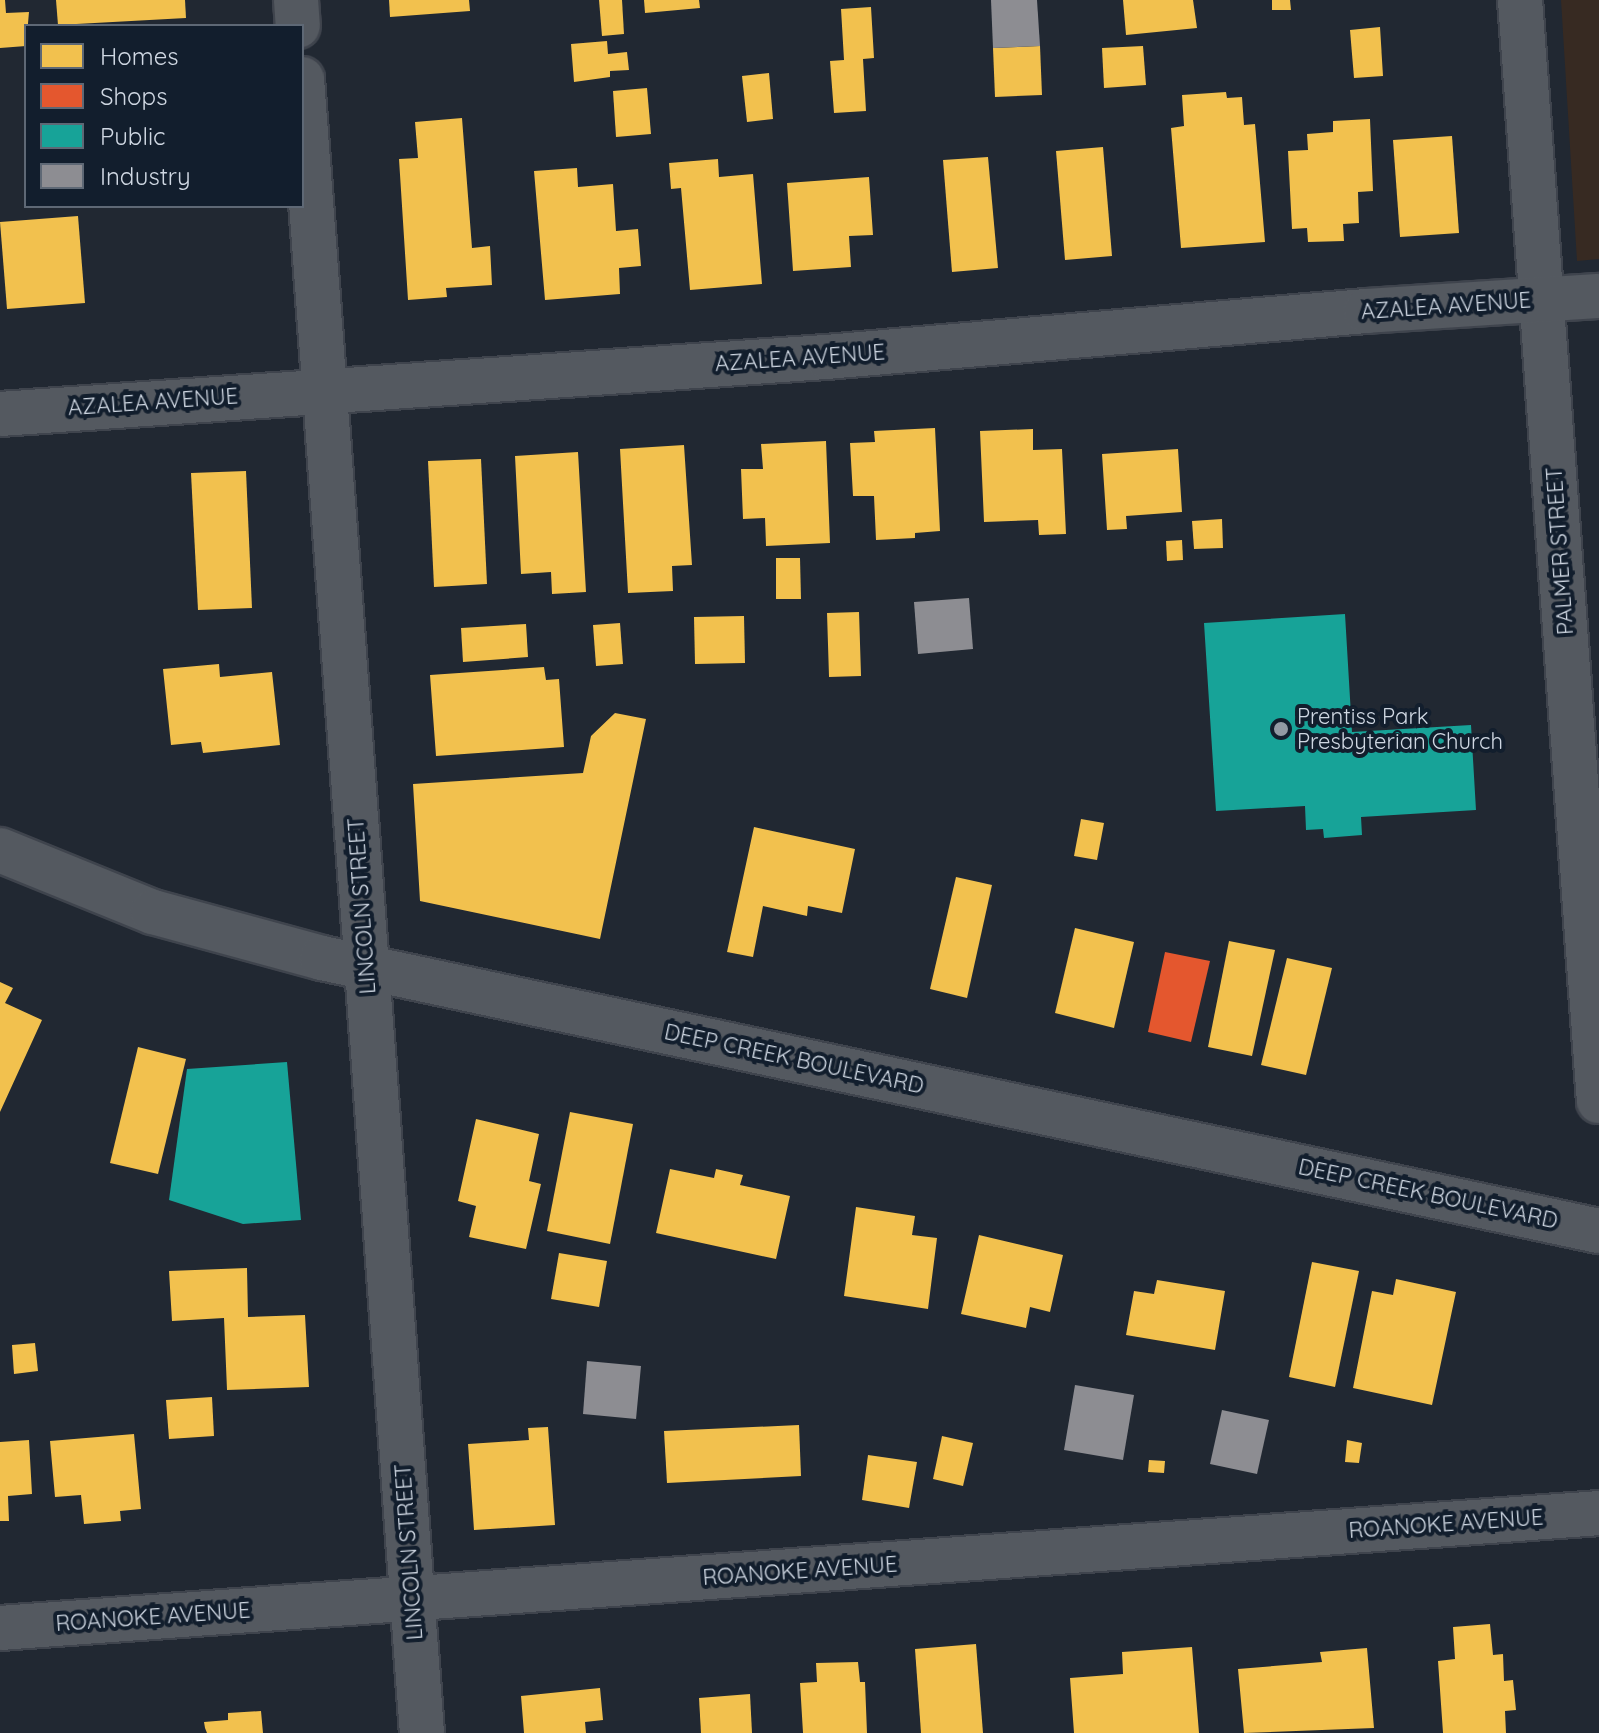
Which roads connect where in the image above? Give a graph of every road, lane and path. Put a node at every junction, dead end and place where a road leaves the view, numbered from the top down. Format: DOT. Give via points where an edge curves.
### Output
graph roads {
  1 [pos="296,0"];
  2 [pos="1520,0"];
  3 [pos="298,24"];
  4 [pos="304,106"];
  5 [pos="1599,296"];
  6 [pos="1542,300"];
  7 [pos="325,389"];
  8 [pos="0,414"];
  9 [pos="0,850"];
  10 [pos="1592,886"];
  11 [pos="367,968"];
  12 [pos="1599,1101"];
  13 [pos="1599,1231"];
  14 [pos="1599,1513"];
  15 [pos="413,1599"];
  16 [pos="0,1628"];
  17 [pos="422,1733"];
  1 -- 3 [label="street"];
  2 -- 6 [label="street, PALMER STREET"];
  4 -- 7 [label="street, LINCOLN STREET"];
  5 -- 6 [label="street, AZALEA AVENUE"];
  6 -- 7 [label="street, AZALEA AVENUE" via="826,357"];
  6 -- 10 [label="street, PALMER STREET"];
  7 -- 8 [label="street, AZALEA AVENUE"];
  7 -- 11 [label="street, LINCOLN STREET"];
  9 -- 11 [label="street, DEEP CREEK BOULEVARD" via="153,912"];
  10 -- 12 [label="street, PALMER STREET"];
  11 -- 13 [label="street, DEEP CREEK BOULEVARD"];
  11 -- 15 [label="street, LINCOLN STREET"];
  14 -- 15 [label="street, ROANOKE AVENUE"];
  15 -- 16 [label="street, ROANOKE AVENUE"];
  15 -- 17 [label="street, LINCOLN STREET"];
}
